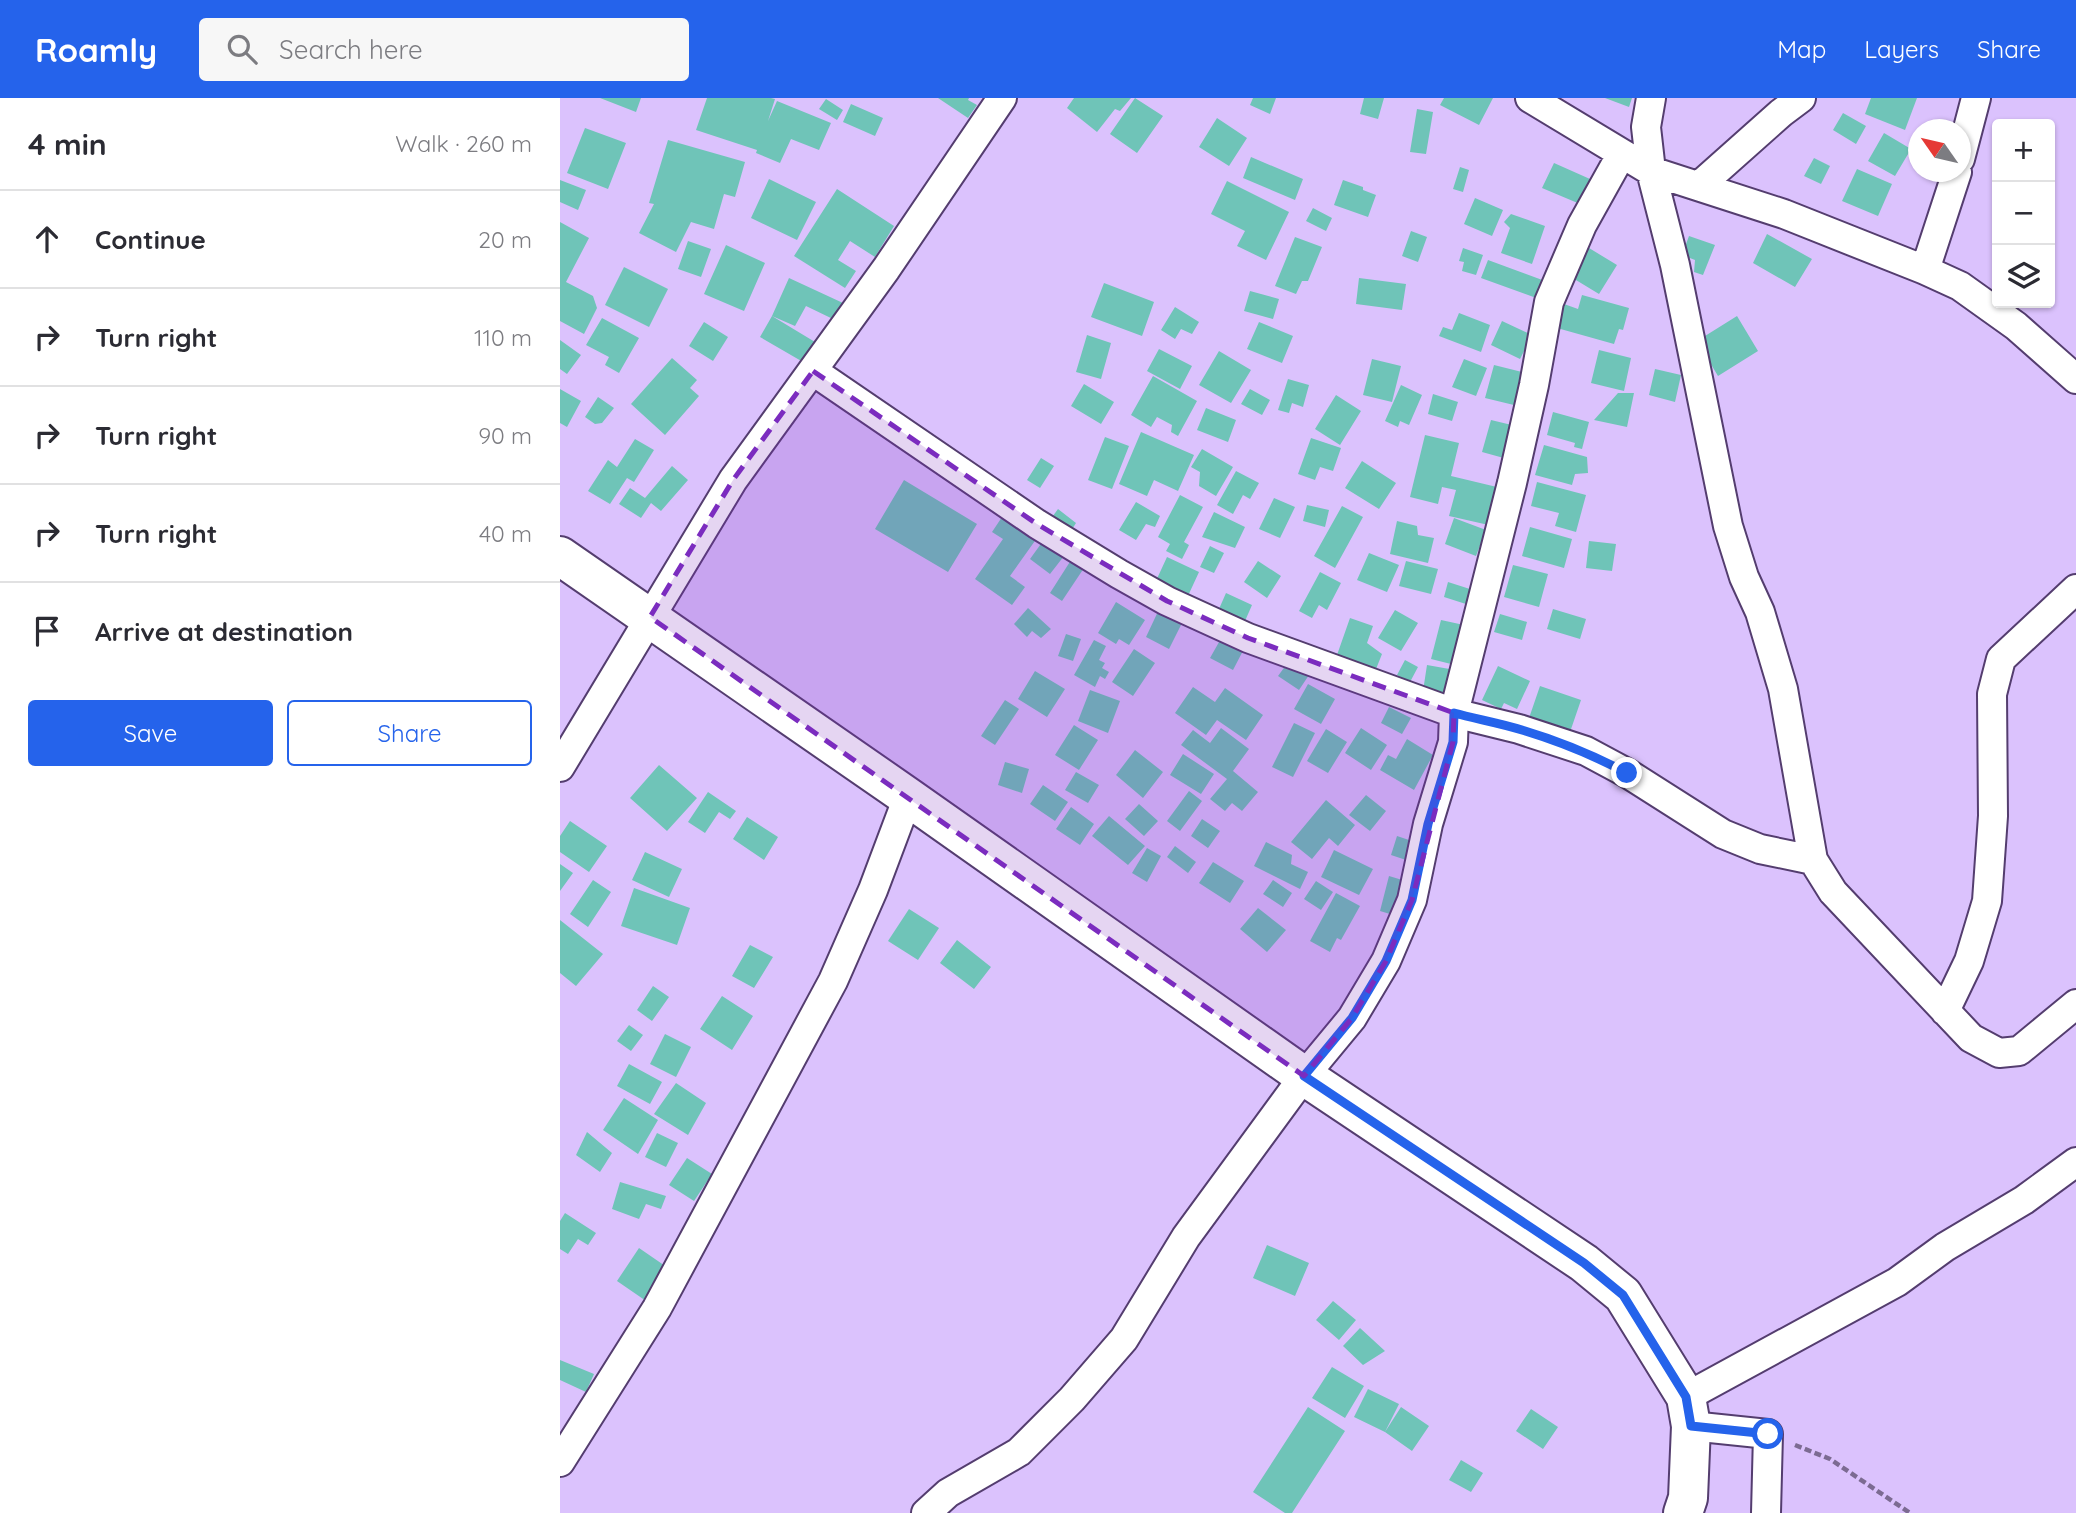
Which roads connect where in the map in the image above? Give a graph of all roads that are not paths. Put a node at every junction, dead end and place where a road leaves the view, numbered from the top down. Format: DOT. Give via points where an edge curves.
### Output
graph roads {
  1 [pos="1002,98"];
  2 [pos="1530,98"];
  3 [pos="1651,98"];
  4 [pos="1801,98"];
  5 [pos="1976,98"];
  6 [pos="1971,119"];
  7 [pos="1621,155"];
  8 [pos="1651,171"];
  9 [pos="1954,182"];
  10 [pos="1699,186"];
  11 [pos="1925,270"];
  12 [pos="813,372"];
  13 [pos="2076,379"];
  14 [pos="560,556"];
  15 [pos="2076,589"];
  16 [pos="650,617"];
  17 [pos="1454,713"];
  18 [pos="560,767"];
  19 [pos="908,797"];
  20 [pos="1813,860"];
  21 [pos="2076,1004"];
  22 [pos="1945,1012"];
  23 [pos="1304,1076"];
  24 [pos="2076,1161"];
  25 [pos="1688,1411"];
  26 [pos="560,1462"];
  27 [pos="926,1513"];
  28 [pos="1684,1513"];
  29 [pos="1766,1513"];
  1 -- 12 [label="street"];
  2 -- 7 [label="street"];
  3 -- 8 [label="street" via="1646,127"];
  4 -- 10 [label="street"];
  5 -- 6 [label="street"];
  7 -- 8 [label="street"];
  7 -- 17 [label="street" via="1582,225 1549,302 1512,483"];
  8 -- 10 [label="street"];
  8 -- 20 [label="street" via="1675,264 1728,526 1783,689"];
  9 -- 11 [label="street"];
  10 -- 11 [label="street" via="1796,218"];
  11 -- 13 [label="street" via="1960,286 2017,326"];
  12 -- 16 [label="street" via="733,480"];
  12 -- 17 [label="street" via="1037,524 1167,601 1248,638"];
  14 -- 16 [label="main road"];
  15 -- 22 [label="street" via="2001,659 1992,694 1993,816 1987,901 1969,961"];
  16 -- 18 [label="street"];
  16 -- 19 [label="main road"];
  17 -- 20 [label="street" via="1586,751 1723,834 1760,849"];
  17 -- 23 [label="street" via="1453,742 1428,824 1412,900 1386,961 1352,1018"];
  19 -- 23 [label="main road"];
  19 -- 26 [label="street" via="833,981 657,1308"];
  20 -- 22 [label="street" via="1833,892"];
  21 -- 22 [label="street" via="2019,1051 1999,1053 1970,1038"];
  23 -- 25 [label="main road" via="1584,1263 1623,1295"];
  23 -- 27 [label="street" via="1186,1237 1124,1339 1018,1452 948,1493"];
  24 -- 25 [label="street" via="1897,1282"];
  25 -- 28 [label="main road"];
  25 -- 29 [label="street" via="1768,1434"];
}
